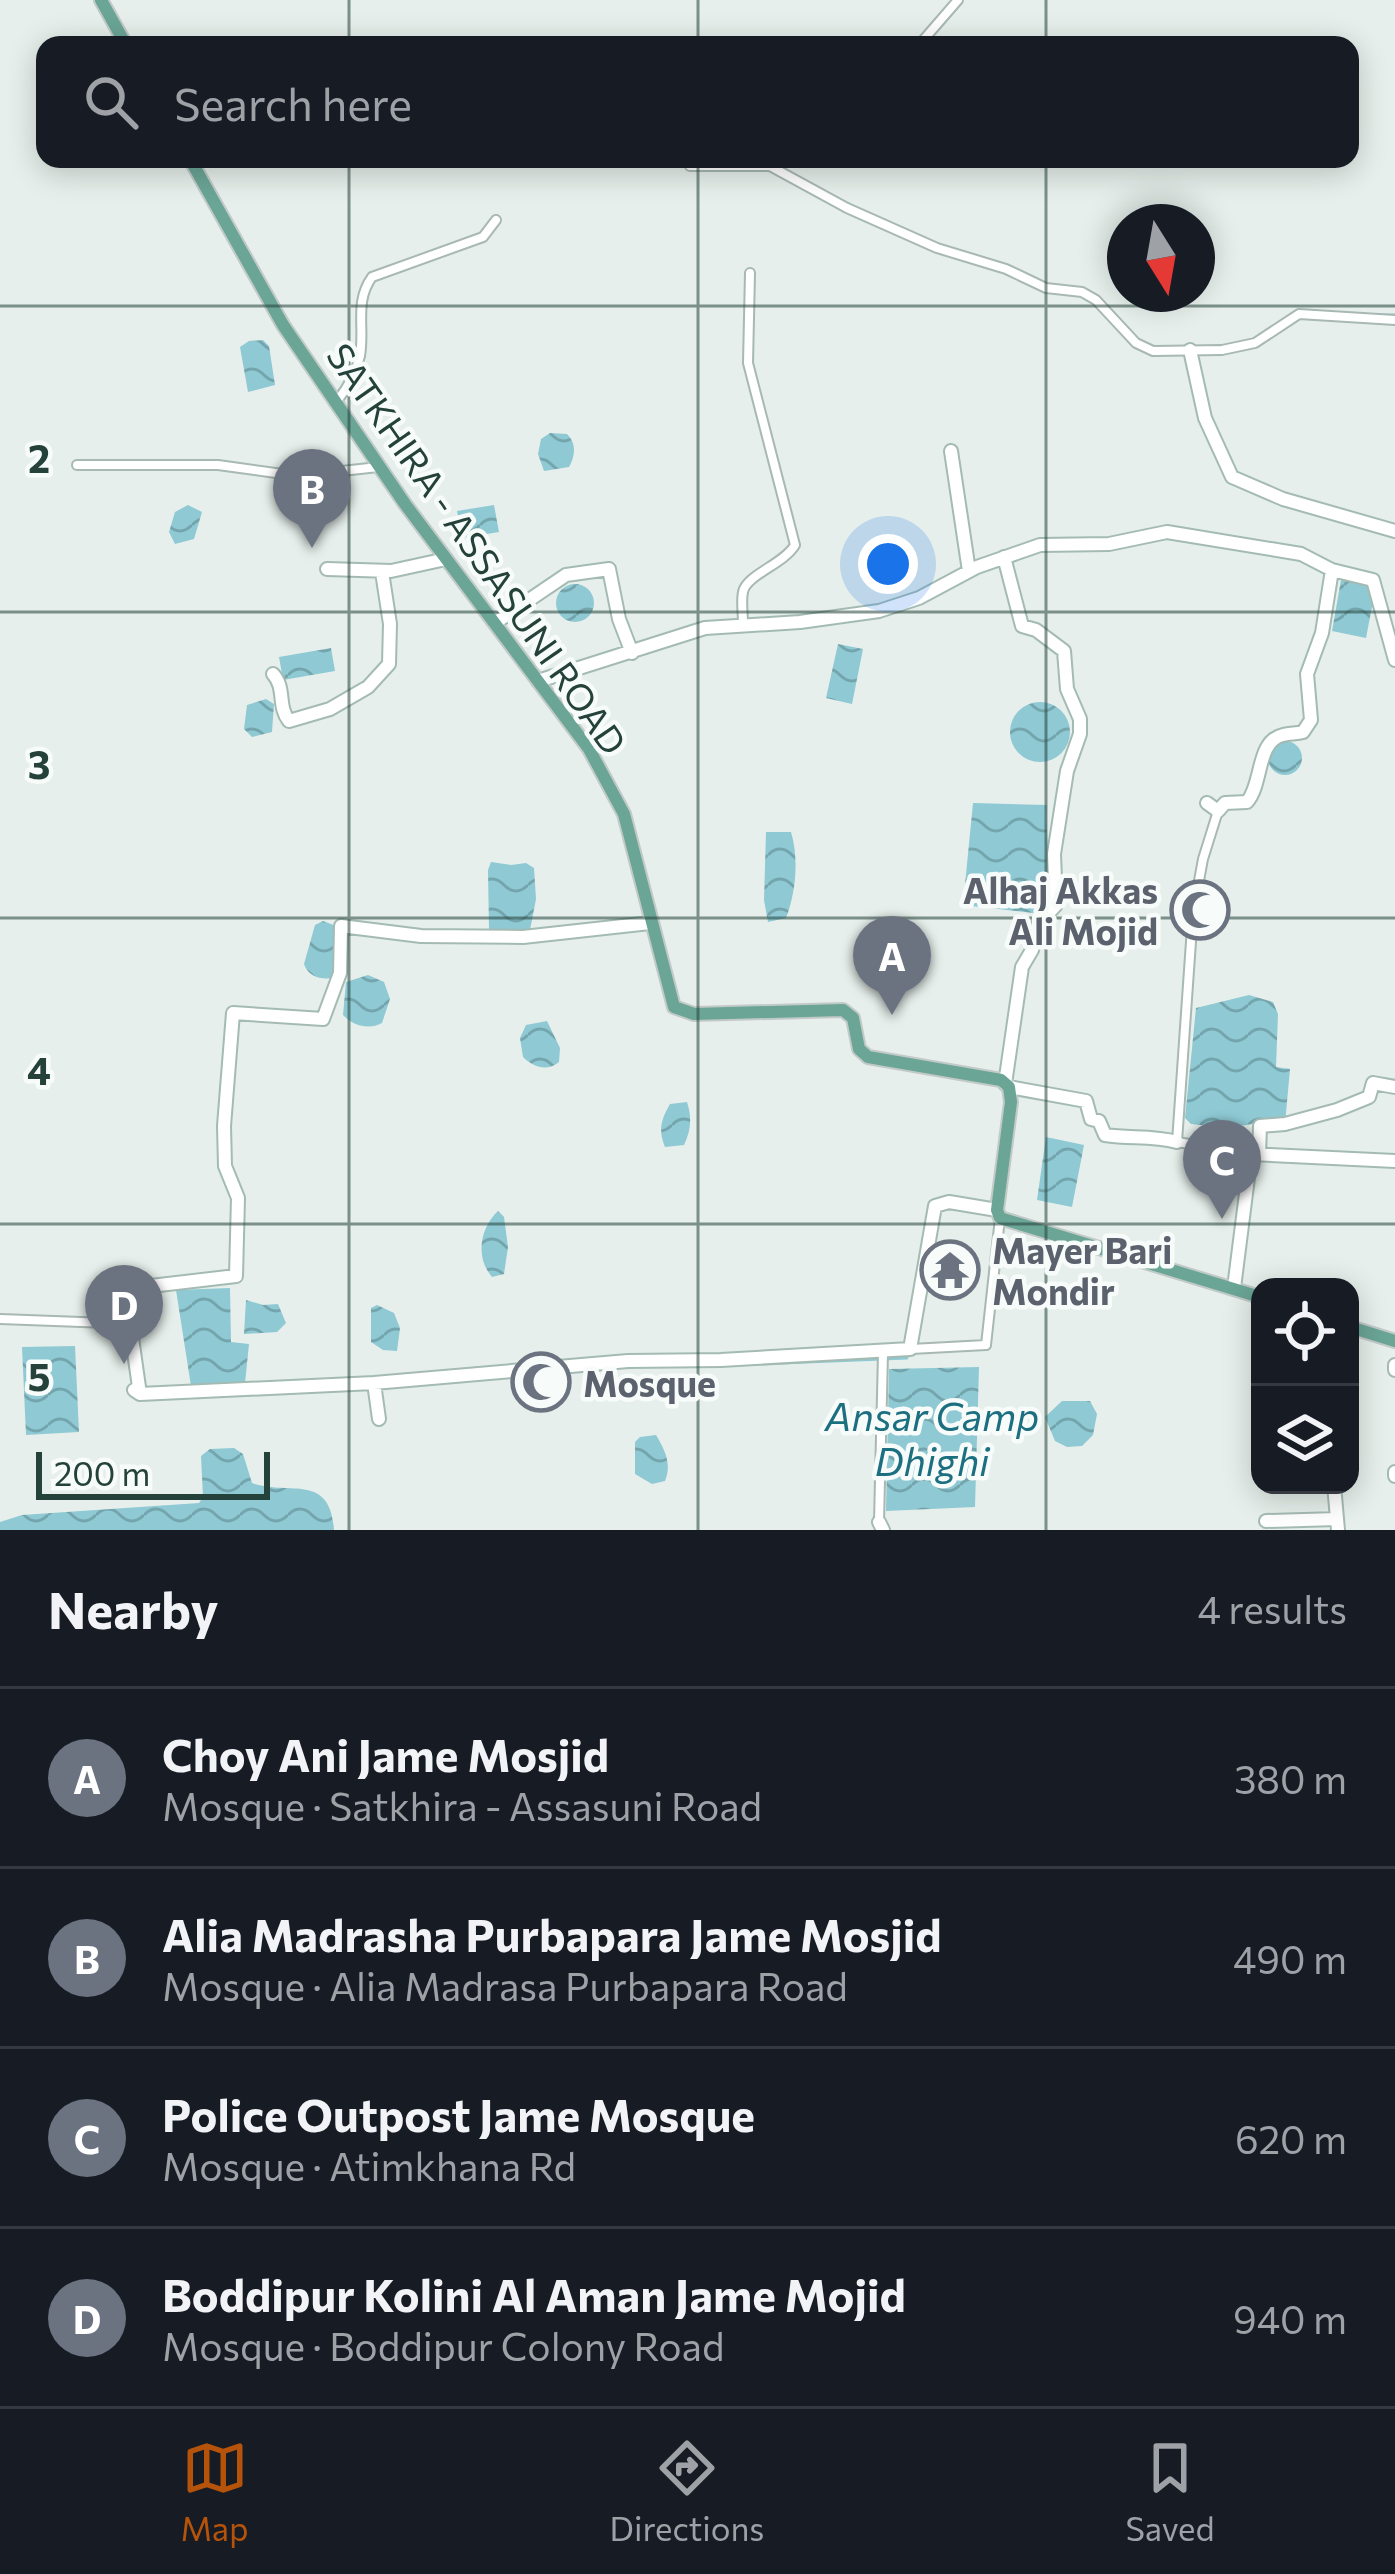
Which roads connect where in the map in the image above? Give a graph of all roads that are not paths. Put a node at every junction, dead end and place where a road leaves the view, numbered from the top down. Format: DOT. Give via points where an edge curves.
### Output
graph roads {
  1 [pos="101,0"];
  2 [pos="958,0"];
  3 [pos="121,36"];
  4 [pos="927,36"];
  5 [pos="195,168"];
  6 [pos="774,168"];
  7 [pos="496,220"];
  8 [pos="750,273"];
  9 [pos="1395,320"];
  10 [pos="1190,350"];
  11 [pos="336,402"];
  12 [pos="951,451"];
  13 [pos="77,465"];
  14 [pos="380,467"];
  15 [pos="1395,531"];
  16 [pos="1004,557"];
  17 [pos="446,559"];
  18 [pos="327,568"];
  19 [pos="1332,570"];
  20 [pos="969,571"];
  21 [pos="382,572"];
  22 [pos="495,623"];
  23 [pos="743,623"];
  24 [pos="632,653"];
  25 [pos="1395,660"];
  26 [pos="273,674"];
  27 [pos="538,681"];
  28 [pos="1212,807"];
  29 [pos="650,923"];
  30 [pos="1007,1085"];
  31 [pos="1395,1087"];
  32 [pos="1177,1142"];
  33 [pos="1255,1154"];
  34 [pos="1395,1161"];
  35 [pos="998,1214"];
  36 [pos="1234,1288"];
  37 [pos="1251,1294"];
  38 [pos="0,1319"];
  39 [pos="1359,1330"];
  40 [pos="134,1334"];
  41 [pos="1395,1341"];
  42 [pos="910,1349"];
  43 [pos="883,1353"];
  44 [pos="374,1383"];
  45 [pos="379,1419"];
  46 [pos="1335,1494"];
  47 [pos="1266,1521"];
  48 [pos="1337,1525"];
  49 [pos="881,1526"];
  1 -- 3 [label="main road"];
  2 -- 4 [label="street"];
  5 -- 11 [label="main road, SATKHIRA - ASSASUNI ROAD"];
  6 -- 10 [label="street" via="937,248 1046,288 1082,292 1153,351"];
  7 -- 11 [label="street" via="483,237 372,277 361,292 360,354"];
  8 -- 23 [label="street" via="748,363 795,545 748,580"];
  9 -- 10 [label="street" via="1299,314 1255,343"];
  10 -- 15 [label="main road" via="1205,418 1232,477"];
  11 -- 14 [label="main road, SATKHIRA - ASSASUNI ROAD"];
  12 -- 20 [label="main road"];
  13 -- 14 [label="street" via="218,465 297,476"];
  14 -- 17 [label="main road, SATKHIRA - ASSASUNI ROAD"];
  16 -- 19 [label="main road" via="1040,544 1109,544 1167,532 1301,554"];
  16 -- 20 [label="main road"];
  16 -- 30 [label="main road" via="1022,626 1064,651 1080,719 1054,851 1056,905 1038,925 1022,967"];
  17 -- 21 [label="main road"];
  17 -- 22 [label="main road, SATKHIRA - ASSASUNI ROAD"];
  18 -- 21 [label="main road"];
  19 -- 25 [label="main road" via="1372,580"];
  19 -- 28 [label="main road" via="1307,674 1311,720 1267,747 1251,799"];
  20 -- 23 [label="main road" via="880,611"];
  21 -- 26 [label="main road" via="390,624 381,677 330,709 289,721"];
  22 -- 24 [label="main road" via="566,575 609,569"];
  22 -- 27 [label="main road, SATKHIRA - ASSASUNI ROAD"];
  23 -- 24 [label="main road"];
  24 -- 27 [label="main road"];
  27 -- 29 [label="main road, SATKHIRA - ASSASUNI ROAD" via="624,814"];
  28 -- 32 [label="street" via="1193,913"];
  29 -- 30 [label="main road, SATKHIRA - ASSASUNI ROAD" via="674,1007 694,1014 842,1010 854,1018 868,1057"];
  29 -- 40 [label="main road" via="523,937 341,926 340,973 323,1018 233,1013 224,1126 225,1166 238,1198 236,1276 125,1289"];
  30 -- 32 [label="main road" via="1086,1101 1105,1135"];
  30 -- 35 [label="main road"];
  31 -- 33 [label="main road" via="1373,1083 1369,1097 1337,1110 1260,1126"];
  32 -- 33 [label="street"];
  33 -- 34 [label="main road"];
  33 -- 36 [label="main road"];
  35 -- 36 [label="main road"];
  35 -- 42 [label="street" via="986,1345"];
  35 -- 42 [label="main road" via="935,1206"];
  36 -- 37 [label="main road"];
  38 -- 40 [label="street" via="108,1323"];
  39 -- 41 [label="main road"];
  40 -- 44 [label="main road" via="137,1392"];
  42 -- 43 [label="main road"];
  43 -- 44 [label="main road" via="628,1360"];
  43 -- 49 [label="street"];
  44 -- 45 [label="main road"];
  46 -- 48 [label="main road"];
  47 -- 48 [label="main road"];
}
